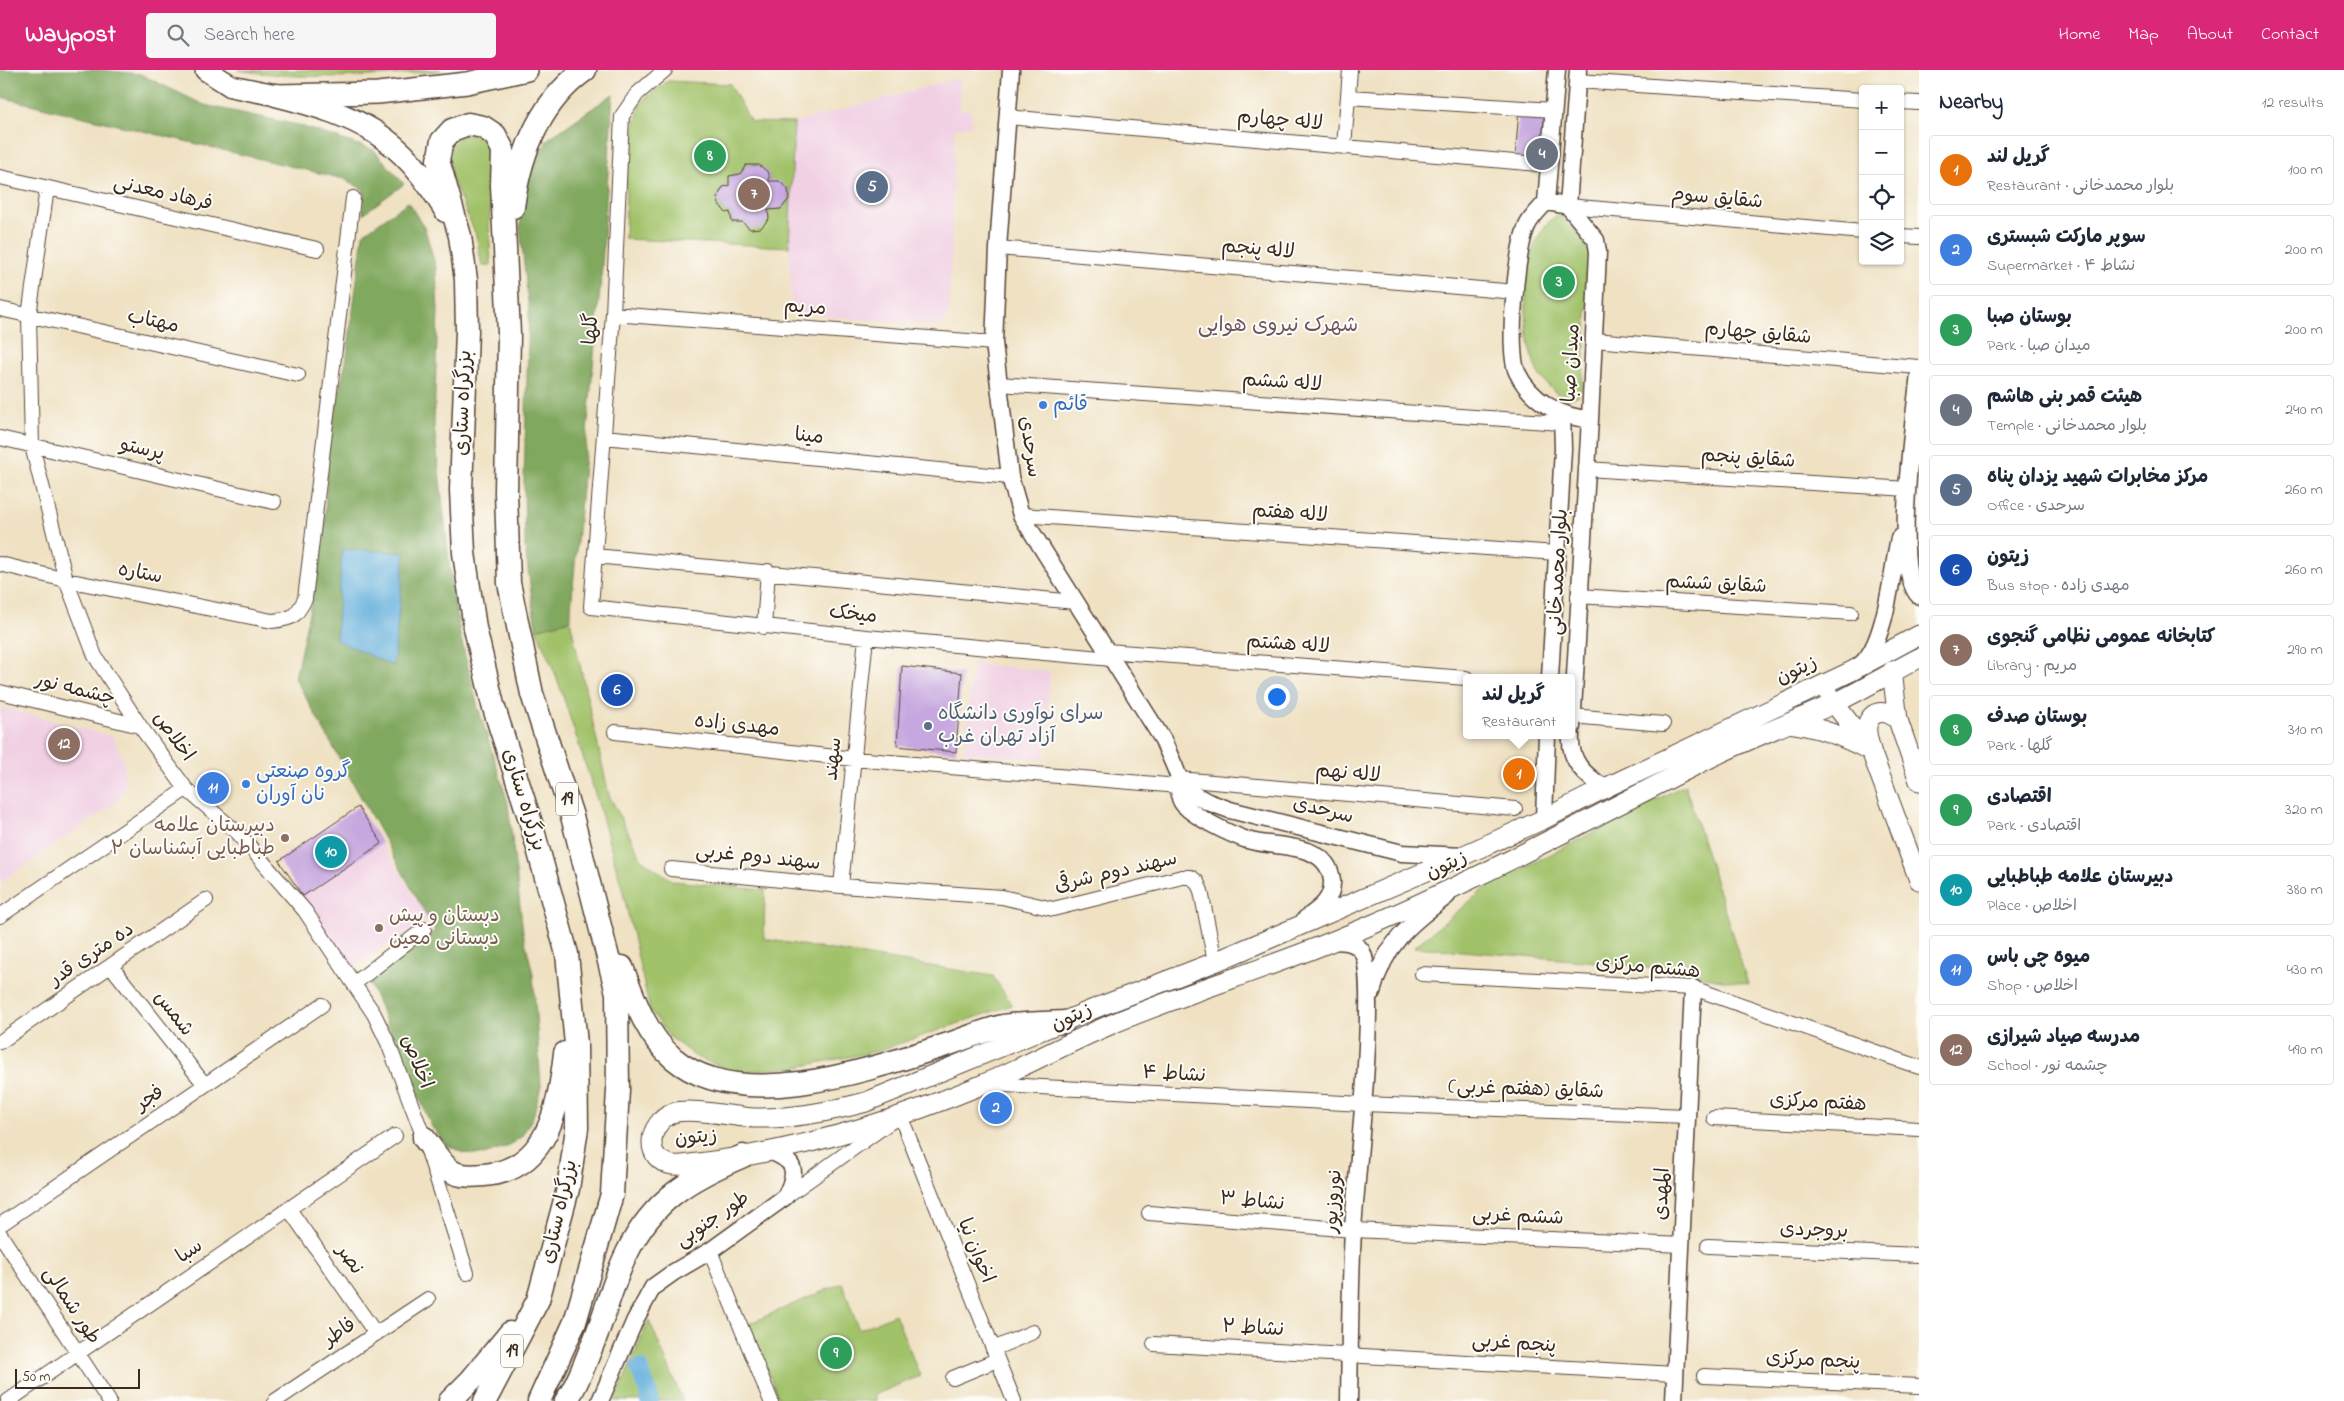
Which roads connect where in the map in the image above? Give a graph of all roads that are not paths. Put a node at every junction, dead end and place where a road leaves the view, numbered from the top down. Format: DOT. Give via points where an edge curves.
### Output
graph roads {
  1 [pos="192,70"];
  2 [pos="206,70"];
  3 [pos="527,70"];
  4 [pos="585,70"];
  5 [pos="665,70"];
  6 [pos="1011,70"];
  7 [pos="1350,70"];
  8 [pos="1557,70"];
  9 [pos="1578,75"];
  10 [pos="231,86"];
  11 [pos="276,95"];
  12 [pos="1348,98"];
  13 [pos="1859,100"];
  14 [pos="1904,102"];
  15 [pos="1919,103"];
  16 [pos="1554,110"];
  17 [pos="1007,117"];
  18 [pos="1344,146"];
  19 [pos="1549,164"];
  20 [pos="0,177"];
  21 [pos="47,188"];
  22 [pos="353,198"];
  23 [pos="1546,202"];
  24 [pos="1568,206"];
  25 [pos="1859,232"];
  26 [pos="460,236"];
  27 [pos="1904,236"];
  28 [pos="1919,237"];
  29 [pos="998,248"];
  30 [pos="316,249"];
  31 [pos="507,267"];
  32 [pos="1516,292"];
  33 [pos="0,309"];
  34 [pos="613,314"];
  35 [pos="29,316"];
  36 [pos="1594,340"];
  37 [pos="994,343"];
  38 [pos="1919,367"];
  39 [pos="1919,373"];
  40 [pos="298,375"];
  41 [pos="999,384"];
  42 [pos="1562,419"];
  43 [pos="1590,420"];
  44 [pos="604,437"];
  45 [pos="0,438"];
  46 [pos="32,446"];
  47 [pos="1586,468"];
  48 [pos="1010,477"];
  49 [pos="1907,495"];
  50 [pos="274,502"];
  51 [pos="1021,514"];
  52 [pos="1557,553"];
  53 [pos="596,556"];
  54 [pos="0,564"];
  55 [pos="768,571"];
  56 [pos="66,580"];
  57 [pos="1578,596"];
  58 [pos="1919,596"];
  59 [pos="1075,602"];
  60 [pos="591,607"];
  61 [pos="1851,613"];
  62 [pos="764,626"];
  63 [pos="1919,635"];
  64 [pos="866,637"];
  65 [pos="1109,655"];
  66 [pos="1919,658"];
  67 [pos="1852,671"];
  68 [pos="1892,671"];
  69 [pos="1550,674"];
  70 [pos="1574,674"];
  71 [pos="1463,678"];
  72 [pos="1825,683"];
  73 [pos="0,692"];
  74 [pos="1834,703"];
  75 [pos="1898,720"];
  76 [pos="1575,722"];
  77 [pos="1786,723"];
  78 [pos="1663,724"];
  79 [pos="140,726"];
  80 [pos="615,732"];
  81 [pos="1549,739"];
  82 [pos="1570,739"];
  83 [pos="1871,751"];
  84 [pos="854,759"];
  85 [pos="1919,781"];
  86 [pos="1179,783"];
  87 [pos="1604,788"];
  88 [pos="186,790"];
  89 [pos="1515,809"];
  90 [pos="1544,819"];
  91 [pos="1462,856"];
  92 [pos="671,869"];
  93 [pos="1919,880"];
  94 [pos="1461,885"];
  95 [pos="592,886"];
  96 [pos="840,886"];
  97 [pos="206,900"];
  98 [pos="0,916"];
  99 [pos="1296,926"];
  100 [pos="424,929"];
  101 [pos="1334,941"];
  102 [pos="1215,962"];
  103 [pos="111,966"];
  104 [pos="1422,974"];
  105 [pos="355,984"];
  106 [pos="1693,988"];
  107 [pos="573,998"];
  108 [pos="1369,1003"];
  109 [pos="322,1004"];
  110 [pos="1064,1022"];
  111 [pos="0,1042"];
  112 [pos="1919,1067"];
  113 [pos="983,1084"];
  114 [pos="204,1086"];
  115 [pos="1363,1104"];
  116 [pos="900,1115"];
  117 [pos="1687,1116"];
  118 [pos="1714,1118"];
  119 [pos="1919,1129"];
  120 [pos="395,1136"];
  121 [pos="424,1138"];
  122 [pos="769,1151"];
  123 [pos="743,1156"];
  124 [pos="785,1197"];
  125 [pos="289,1209"];
  126 [pos="1148,1213"];
  127 [pos="0,1225"];
  128 [pos="1353,1230"];
  129 [pos="0,1234"];
  130 [pos="1682,1245"];
  131 [pos="1708,1246"];
  132 [pos="710,1251"];
  133 [pos="1919,1255"];
  134 [pos="466,1273"];
  135 [pos="428,1299"];
  136 [pos="538,1300"];
  137 [pos="1033,1332"];
  138 [pos="376,1334"];
  139 [pos="1154,1344"];
  140 [pos="78,1353"];
  141 [pos="1350,1354"];
  142 [pos="995,1355"];
  143 [pos="1676,1374"];
  144 [pos="1704,1376"];
  145 [pos="953,1378"];
  146 [pos="1919,1386"];
  147 [pos="8,1401"];
  148 [pos="109,1401"];
  149 [pos="275,1401"];
  150 [pos="450,1401"];
  151 [pos="485,1401"];
  152 [pos="539,1401"];
  153 [pos="566,1401"];
  154 [pos="600,1401"];
  155 [pos="771,1401"];
  156 [pos="1014,1401"];
  157 [pos="1349,1401"];
  158 [pos="1674,1401"];
  1 -- 10 [label="main road"];
  2 -- 10 [label="main road"];
  3 -- 11 [label="main road" via="467,83 378,93"];
  4 -- 31 [label="highway" via="546,109 531,137 516,187"];
  5 -- 34 [label="street, گلها" via="637,94 622,116"];
  6 -- 17 [label="street, سرحدی"];
  7 -- 12 [label="street"];
  8 -- 16 [label="street"];
  9 -- 13 [label="street"];
  9 -- 24 [label="street"];
  10 -- 11 [label="main road"];
  11 -- 26 [label="highway" via="335,111 366,125 392,142 436,194"];
  12 -- 16 [label="street"];
  12 -- 18 [label="street"];
  14 -- 15 [label="street"];
  16 -- 19 [label="street"];
  17 -- 18 [label="street, لاله چهارم"];
  17 -- 29 [label="street, سرحدی"];
  18 -- 19 [label="street, لاله چهارم"];
  19 -- 23 [label="street"];
  20 -- 21 [label="street, فرهاد معدنی"];
  21 -- 30 [label="street, فرهاد معدنی"];
  21 -- 35 [label="street, اخلاص"];
  22 -- 56 [label="street, ستاره" via="305,598 300,610 290,619 272,621"];
  23 -- 24 [label="street"];
  23 -- 32 [label="street, میدان صبا" via="1528,224 1523,237"];
  24 -- 25 [label="street, شقایق سوم"];
  24 -- 36 [label="street, میدان صبا" via="1596,240"];
  26 -- 31 [label="highway, بزرگراه ستاری / 19" via="438,160 442,141 452,130 468,124 483,127 495,135 503,150"];
  26 -- 107 [label="highway, بزرگراه ستاری / 19" via="466,280 461,490 464,552 475,628 493,705 557,913"];
  27 -- 28 [label="street"];
  29 -- 32 [label="street, لاله پنجم"];
  29 -- 37 [label="street, سرحدی"];
  31 -- 95 [label="highway, بزرگراه ستاری / 19" via="509,583 532,694"];
  32 -- 42 [label="street, میدان صبا" via="1513,354 1517,371 1524,384"];
  33 -- 35 [label="street, مهتاب"];
  34 -- 37 [label="street, مریم"];
  34 -- 44 [label="street, گلها"];
  35 -- 40 [label="street, مهتاب"];
  35 -- 46 [label="street, اخلاص"];
  36 -- 38 [label="street, شقایق چهارم"];
  36 -- 43 [label="street, میدان صبا"];
  37 -- 41 [label="street, سرحدی"];
  39 -- 49 [label="street"];
  41 -- 42 [label="street, لاله ششم"];
  41 -- 48 [label="street, سرحدی"];
  42 -- 43 [label="street, میدان صبا"];
  42 -- 52 [label="street, بلوار محمدخانی"];
  43 -- 47 [label="street, بلوار محمدخانی"];
  44 -- 48 [label="street, مینا"];
  44 -- 53 [label="street, گلها"];
  45 -- 46 [label="street, پرستو"];
  46 -- 50 [label="street, پرستو"];
  46 -- 56 [label="street, اخلاص"];
  47 -- 49 [label="street, شقایق پنجم"];
  47 -- 57 [label="street, بلوار محمدخانی"];
  48 -- 51 [label="street, سرحدی"];
  49 -- 58 [label="street" via="1906,562 1911,586"];
  49 -- 67 [label="street" via="1879,634 1872,652"];
  51 -- 52 [label="street, لاله هفتم"];
  51 -- 59 [label="street, سرحدی"];
  52 -- 69 [label="street, بلوار محمدخانی"];
  53 -- 55 [label="street, میخک"];
  53 -- 60 [label="street, گلها"];
  54 -- 56 [label="street, ستاره"];
  55 -- 59 [label="street, میخک"];
  55 -- 62 [label="street"];
  56 -- 79 [label="street, اخلاص" via="95,656"];
  57 -- 61 [label="street, شقایق ششم"];
  57 -- 70 [label="street, بلوار محمدخانی"];
  59 -- 65 [label="street, سرحدی"];
  60 -- 62 [label="street, میخک"];
  62 -- 64 [label="street, میخک"];
  63 -- 67 [label="main road, زیتون"];
  64 -- 65 [label="street, میخک"];
  64 -- 84 [label="street, سهند"];
  65 -- 71 [label="street, لاله هشتم"];
  65 -- 86 [label="street, سرحدی" via="1164,740"];
  66 -- 68 [label="main road, زیتون"];
  67 -- 72 [label="main road, زیتون"];
  68 -- 74 [label="main road, زیتون"];
  68 -- 75 [label="main road"];
  72 -- 74 [label="main road"];
  72 -- 87 [label="main road, زیتون"];
  73 -- 79 [label="street, چشمه نور"];
  74 -- 77 [label="main road, زیتون"];
  74 -- 83 [label="main road"];
  75 -- 83 [label="main road" via="1885,712 1872,717 1867,728"];
  75 -- 85 [label="main road"];
  76 -- 78 [label="street"];
  77 -- 83 [label="main road" via="1810,725"];
  77 -- 94 [label="main road, زیتون"];
  79 -- 88 [label="street, اخلاص"];
  80 -- 84 [label="street, مهدی زاده"];
  81 -- 90 [label="street"];
  82 -- 87 [label="street" via="1580,770"];
  83 -- 93 [label="main road"];
  84 -- 86 [label="street, مهدی زاده"];
  84 -- 96 [label="street, سهند"];
  86 -- 89 [label="street, لاله نهم"];
  86 -- 91 [label="street, سرحدی" via="1208,802 1230,810 1402,853"];
  86 -- 99 [label="street, سرحدی" via="1180,799 1184,805 1206,820 1247,840 1308,851 1326,864 1332,880 1330,897"];
  87 -- 90 [label="main road, زیتون"];
  88 -- 98 [label="street"];
  88 -- 105 [label="street, اخلاص" via="238,833 305,911"];
  90 -- 91 [label="main road, زیتون"];
  91 -- 99 [label="main road, زیتون"];
  92 -- 96 [label="street, سهند دوم غربی"];
  94 -- 101 [label="main road, زیتون"];
  94 -- 108 [label="street, نوروزپور" via="1408,926 1390,947 1378,970"];
  95 -- 110 [label="highway" via="637,1006 654,1037 672,1058 692,1072 718,1080 744,1085 777,1085 820,1080 878,1067 1003,1026"];
  95 -- 152 [label="highway, بزرگراه ستاری / 19" via="617,993 618,1090 612,1194 575,1322"];
  96 -- 102 [label="street, سهند دوم شرقی" via="1002,897 1053,910 1191,877 1201,891"];
  97 -- 103 [label="street, ده متری قدر"];
  99 -- 102 [label="main road, زیتون"];
  100 -- 105 [label="street"];
  101 -- 108 [label="street, نوروزپور" via="1351,942 1362,950"];
  101 -- 113 [label="main road, زیتون" via="1113,1024"];
  102 -- 110 [label="main road, زیتون"];
  103 -- 111 [label="street, ده متری قدر"];
  103 -- 114 [label="street, شمس"];
  104 -- 106 [label="street, هشتم مرکزی"];
  105 -- 121 [label="street, اخلاص" via="388,1043"];
  106 -- 112 [label="street, هشتم مرکزی"];
  106 -- 117 [label="street, المهدی"];
  107 -- 121 [label="highway" via="553,1121 537,1150 521,1163 494,1174 470,1176 451,1171"];
  107 -- 136 [label="highway, بزرگراه ستاری / 19" via="577,1128 568,1189"];
  108 -- 115 [label="street, نوروزپور"];
  109 -- 114 [label="street, فجر"];
  110 -- 123 [label="main road, زیتون" via="866,1102 792,1117 753,1118 676,1112 660,1121 653,1131 656,1155 672,1166"];
  113 -- 115 [label="street, نشاط ۴"];
  113 -- 116 [label="main road, زیتون"];
  114 -- 127 [label="street, فجر"];
  115 -- 117 [label="street, شقایق (هفتم غربی)"];
  115 -- 128 [label="street, نوروزپور"];
  116 -- 122 [label="main road, زیتون" via="850,1132"];
  116 -- 124 [label="street, طور جنوبی"];
  116 -- 142 [label="street, اخوان نیا"];
  117 -- 130 [label="street, المهدی"];
  118 -- 119 [label="street, هفتم مرکزی"];
  120 -- 125 [label="street, سبا"];
  121 -- 134 [label="street, اخلاص"];
  122 -- 123 [label="main road, زیتون"];
  122 -- 124 [label="street" via="784,1156 792,1165 794,1174"];
  123 -- 153 [label="highway" via="702,1173 683,1186 658,1207 640,1229 626,1254 600,1328"];
  124 -- 132 [label="street, طور جنوبی"];
  125 -- 138 [label="street, نصر"];
  125 -- 140 [label="street, سبا"];
  126 -- 128 [label="street, نشاط ۳"];
  128 -- 130 [label="street, ششم غربی"];
  128 -- 141 [label="street, نوروزپور"];
  129 -- 140 [label="street, طور شمالی"];
  130 -- 143 [label="street, المهدی"];
  131 -- 133 [label="street, بروجردی"];
  132 -- 154 [label="street, طور جنوبی" via="653,1287 634,1320"];
  132 -- 155 [label="street"];
  135 -- 138 [label="street, فاطر"];
  136 -- 150 [label="highway"];
  136 -- 151 [label="highway, بزرگراه ستاری / 19"];
  137 -- 142 [label="street"];
  138 -- 149 [label="street, فاطر"];
  139 -- 141 [label="street, نشاط ۲"];
  140 -- 147 [label="street, سبا"];
  140 -- 148 [label="street, طور شمالی"];
  141 -- 143 [label="street, پنجم غربی"];
  141 -- 157 [label="street, نوروزپور"];
  142 -- 145 [label="street"];
  142 -- 156 [label="street, اخوان نیا"];
  143 -- 158 [label="street, المهدی"];
  144 -- 146 [label="street, پنجم مرکزی"];
}
